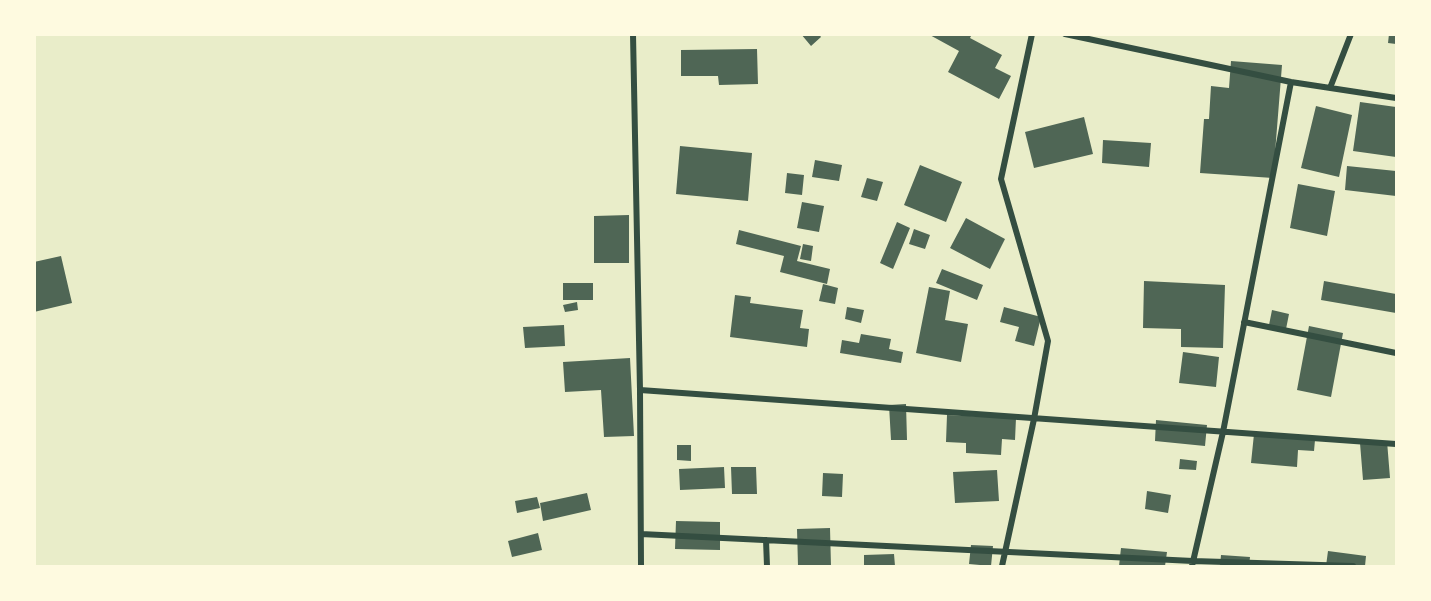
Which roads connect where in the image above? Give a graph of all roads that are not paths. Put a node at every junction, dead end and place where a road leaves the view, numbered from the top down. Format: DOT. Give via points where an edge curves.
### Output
graph roads {
  1 [pos="633,34"];
  2 [pos="1032,34"];
  3 [pos="1065,34"];
  4 [pos="1351,34"];
  5 [pos="1291,82"];
  6 [pos="1330,88"];
  7 [pos="1396,98"];
  8 [pos="1244,322"];
  9 [pos="1396,353"];
  10 [pos="640,390"];
  11 [pos="1034,419"];
  12 [pos="1223,432"];
  13 [pos="1396,444"];
  14 [pos="641,534"];
  15 [pos="766,540"];
  16 [pos="1005,552"];
  17 [pos="1193,564"];
  18 [pos="641,567"];
  19 [pos="767,567"];
  20 [pos="1002,567"];
  21 [pos="1353,567"];
  1 -- 10 [label="street"];
  2 -- 11 [label="street" via="1001,179 1048,341"];
  3 -- 5 [label="street"];
  4 -- 6 [label="street"];
  5 -- 6 [label="street"];
  5 -- 8 [label="street"];
  6 -- 7 [label="street"];
  8 -- 9 [label="street"];
  8 -- 12 [label="street"];
  10 -- 11 [label="street"];
  10 -- 14 [label="street"];
  11 -- 12 [label="street"];
  11 -- 16 [label="street"];
  12 -- 13 [label="street"];
  12 -- 17 [label="street"];
  14 -- 15 [label="street"];
  14 -- 18 [label="street"];
  15 -- 16 [label="street"];
  15 -- 19 [label="street"];
  16 -- 17 [label="street"];
  16 -- 20 [label="street"];
  17 -- 21 [label="street"];
}
